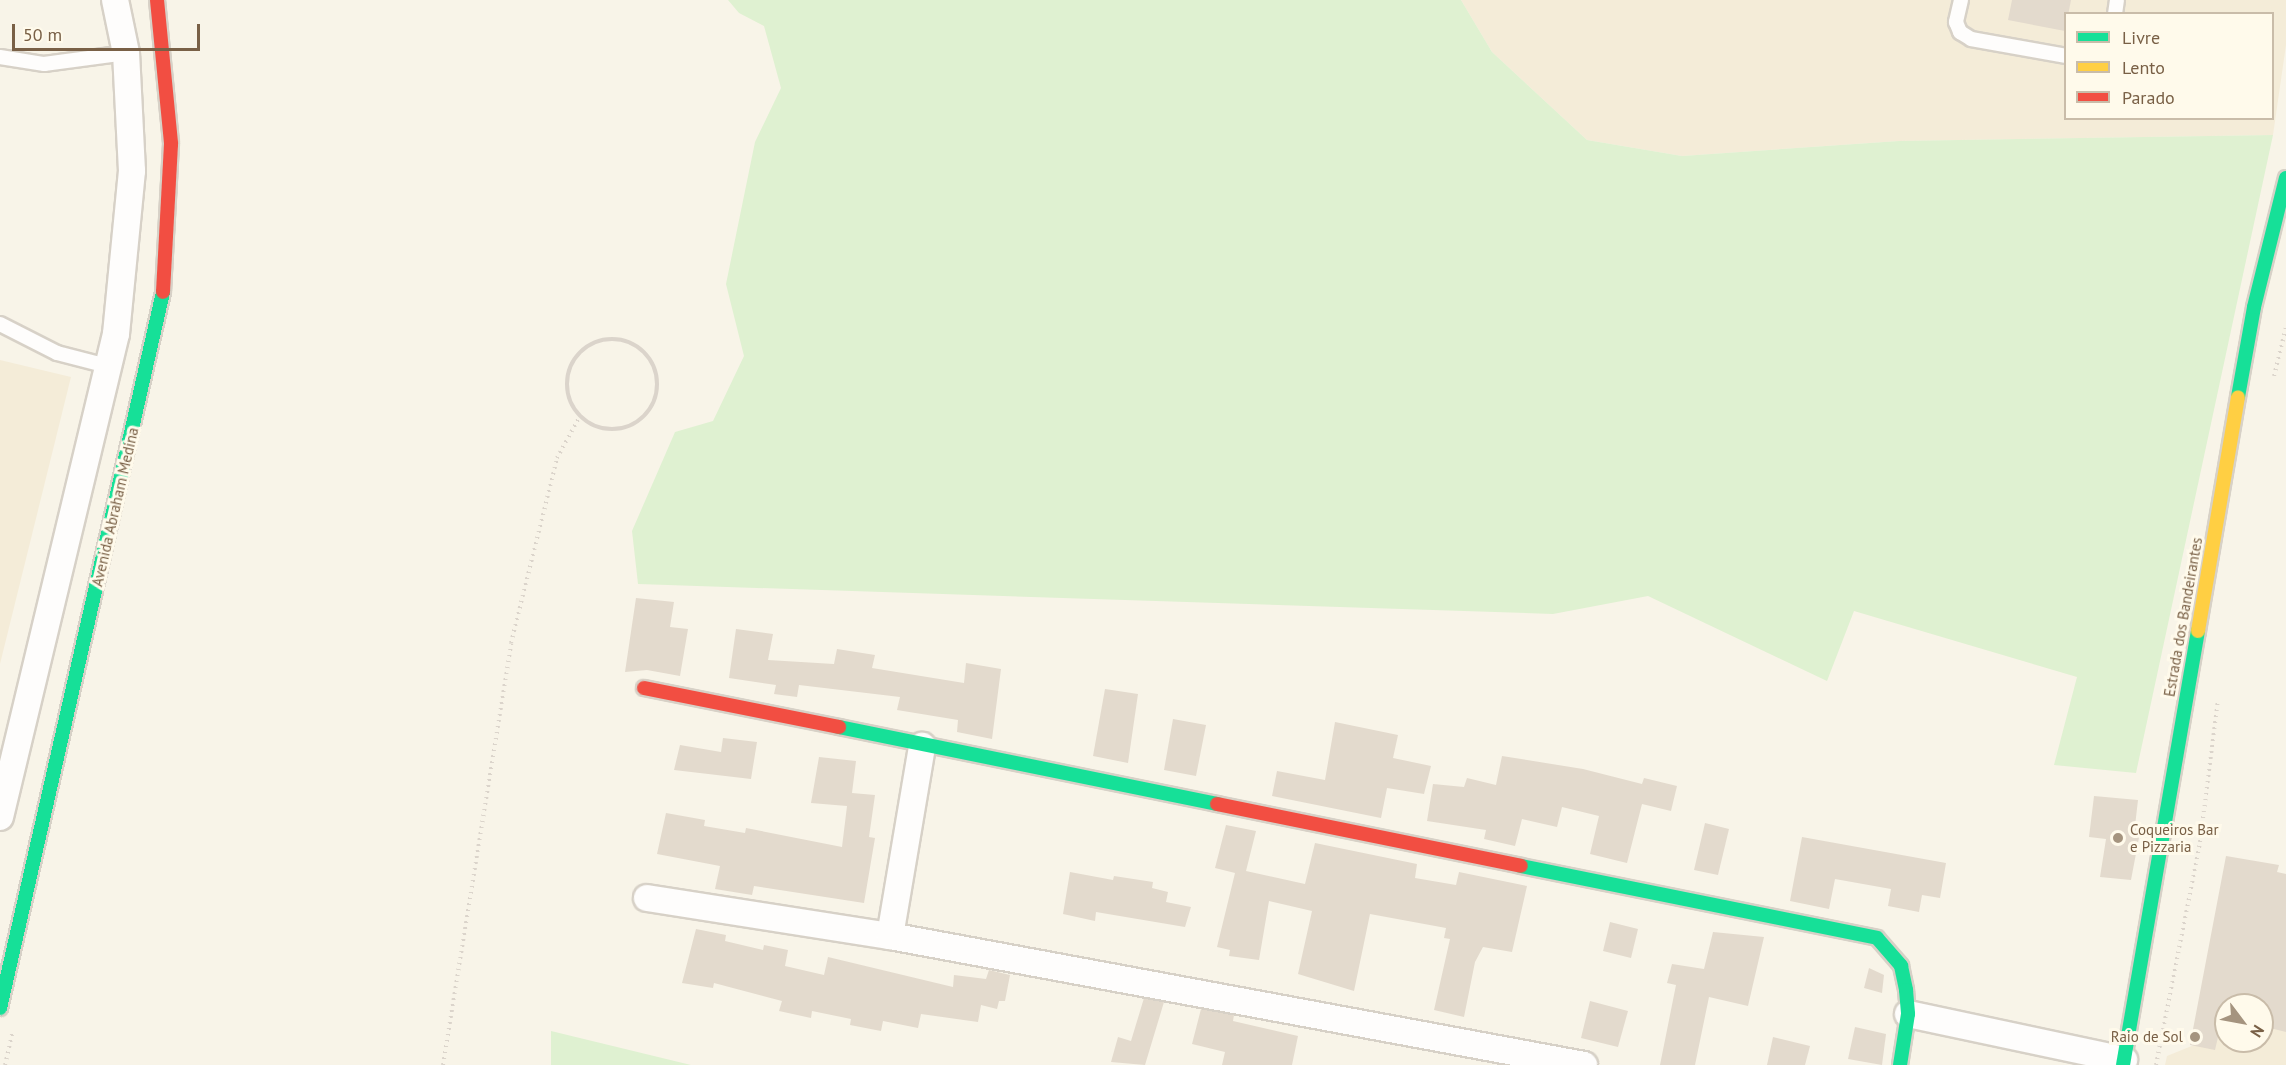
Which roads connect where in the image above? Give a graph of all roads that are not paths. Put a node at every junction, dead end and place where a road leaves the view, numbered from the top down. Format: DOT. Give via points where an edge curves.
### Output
graph roads {
  1 [pos="115,0"];
  2 [pos="157,0"];
  3 [pos="1961,0"];
  4 [pos="126,53"];
  5 [pos="2064,56"];
  6 [pos="0,57"];
  7 [pos="2286,177"];
  8 [pos="0,324"];
  9 [pos="111,367"];
  10 [pos="65,555"];
  11 [pos="101,567"];
  12 [pos="51,610"];
  13 [pos="89,620"];
  14 [pos="644,688"];
  15 [pos="922,746"];
  16 [pos="0,817"];
  17 [pos="647,898"];
  18 [pos="890,936"];
  19 [pos="0,1008"];
  20 [pos="1908,1014"];
  21 [pos="2124,1062"];
  22 [pos="1584,1065"];
  23 [pos="1900,1065"];
  1 -- 4 [label="street"];
  2 -- 11 [label="street, Avenida Abraham Medina" via="171,144 164,285"];
  3 -- 5 [label="lane" via="1956,22 1960,32 1971,39"];
  4 -- 6 [label="lane" via="44,64"];
  4 -- 9 [label="street" via="132,171 124,279"];
  7 -- 21 [label="street, Estrada dos Bandeirantes" via="2254,307"];
  8 -- 9 [label="lane" via="57,353"];
  9 -- 10 [label="street"];
  10 -- 11 [label="street" via="69,568 76,574 93,575"];
  10 -- 12 [label="street"];
  11 -- 13 [label="street, Avenida Abraham Medina"];
  12 -- 13 [label="street" via="68,602 76,603"];
  12 -- 16 [label="street"];
  13 -- 19 [label="street, Avenida Abraham Medina"];
  14 -- 15 [label="street"];
  15 -- 18 [label="street"];
  15 -- 20 [label="street" via="1877,938 1901,966"];
  17 -- 18 [label="street"];
  18 -- 22 [label="street"];
  20 -- 21 [label="street"];
  20 -- 23 [label="street"];
}
